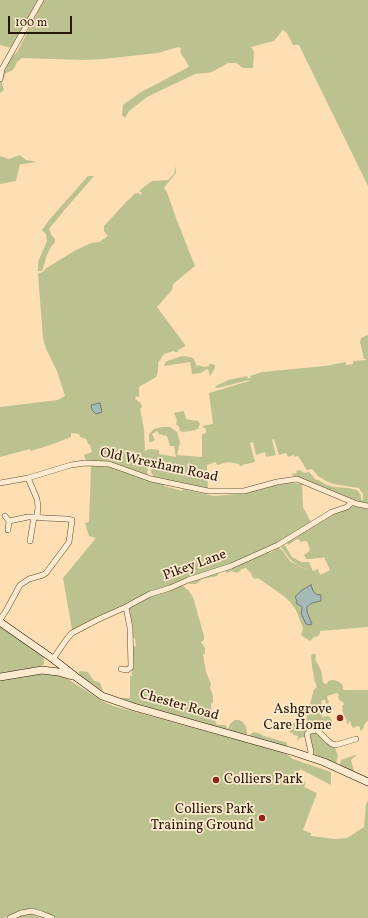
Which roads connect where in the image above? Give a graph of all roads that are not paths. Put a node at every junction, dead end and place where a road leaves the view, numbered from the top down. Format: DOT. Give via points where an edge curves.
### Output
graph roads {
  1 [pos="41,0"];
  2 [pos="0,79"];
  3 [pos="28,478"];
  4 [pos="0,483"];
  5 [pos="352,502"];
  6 [pos="368,506"];
  7 [pos="5,516"];
  8 [pos="36,517"];
  9 [pos="9,521"];
  10 [pos="8,530"];
  11 [pos="30,542"];
  12 [pos="126,607"];
  13 [pos="0,621"];
  14 [pos="53,659"];
  15 [pos="121,669"];
  16 [pos="42,670"];
  17 [pos="76,677"];
  18 [pos="0,678"];
  19 [pos="356,739"];
  20 [pos="309,757"];
  21 [pos="368,782"];
  22 [pos="10,918"];
  23 [pos="52,918"];
  1 -- 2 [label="street" via="2,69"];
  3 -- 4 [label="street, Old Wrexham Road"];
  3 -- 5 [label="street, Old Wrexham Road" via="71,465 109,464 151,479 208,491 244,491 277,482 297,480"];
  3 -- 8 [label="street" via="37,499"];
  5 -- 6 [label="street, Old Wrexham Road"];
  5 -- 12 [label="street, Pikey Lane" via="278,546 231,566 150,594"];
  7 -- 9 [label="street"];
  8 -- 9 [label="street"];
  8 -- 11 [label="street"];
  8 -- 13 [label="street" via="72,520 69,542 46,573 20,585"];
  9 -- 10 [label="street"];
  12 -- 14 [label="street, Pikey Lane" via="72,634"];
  12 -- 15 [label="street" via="130,628 131,667 127,670"];
  13 -- 14 [label="main road, Chester Road"];
  14 -- 16 [label="main road"];
  14 -- 17 [label="main road, Chester Road"];
  16 -- 17 [label="main road"];
  16 -- 18 [label="main road"];
  17 -- 20 [label="main road, Chester Road" via="102,696 134,707"];
  19 -- 20 [label="street" via="336,745 317,730 310,731 307,734 311,752"];
  20 -- 21 [label="main road, Chester Road"];
  22 -- 23 [label="street" via="32,911"];
}
